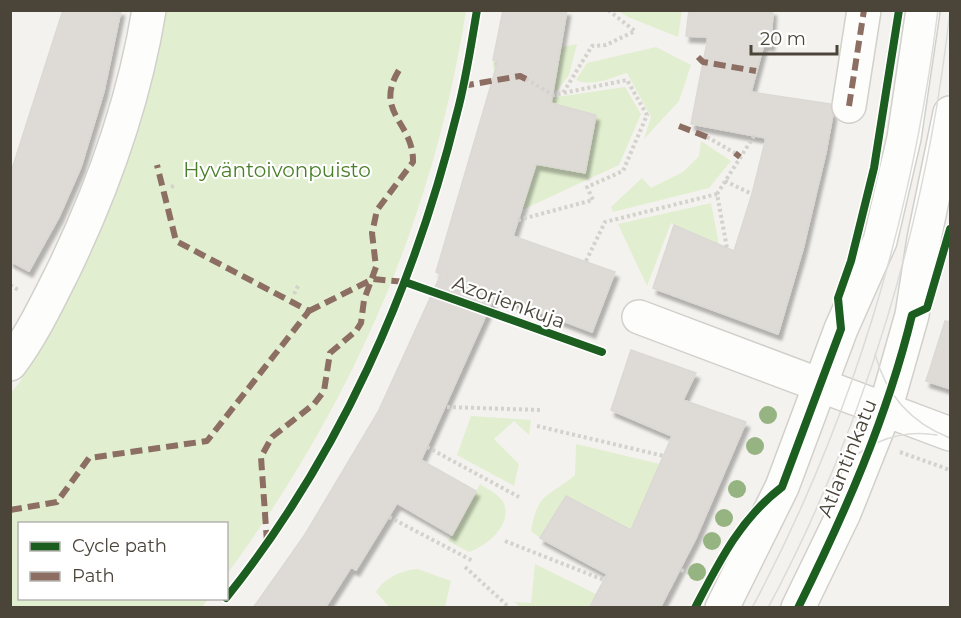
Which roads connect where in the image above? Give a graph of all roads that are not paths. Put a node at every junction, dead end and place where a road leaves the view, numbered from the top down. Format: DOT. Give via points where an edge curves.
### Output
graph roads {
  1 [pos="149,10"];
  2 [pos="864,10"];
  3 [pos="922,10"];
  4 [pos="849,105"];
  5 [pos="951,113"];
  6 [pos="639,317"];
  7 [pos="10,364"];
  8 [pos="822,385"];
  9 [pos="885,410"];
  10 [pos="951,434"];
  11 [pos="722,608"];
  12 [pos="798,608"];
  1 -- 7 [label="street" via="121,134 91,213 45,307"];
  2 -- 4 [label="street"];
  3 -- 8 [label="street" via="911,99 886,221 841,328"];
  5 -- 9 [label="street, Atlantinkatu" via="912,315"];
  6 -- 8 [label="street"];
  8 -- 9 [label="street"];
  8 -- 11 [label="street" via="782,487"];
  9 -- 10 [label="street"];
  9 -- 12 [label="street, Atlantinkatu" via="844,513"];
}
